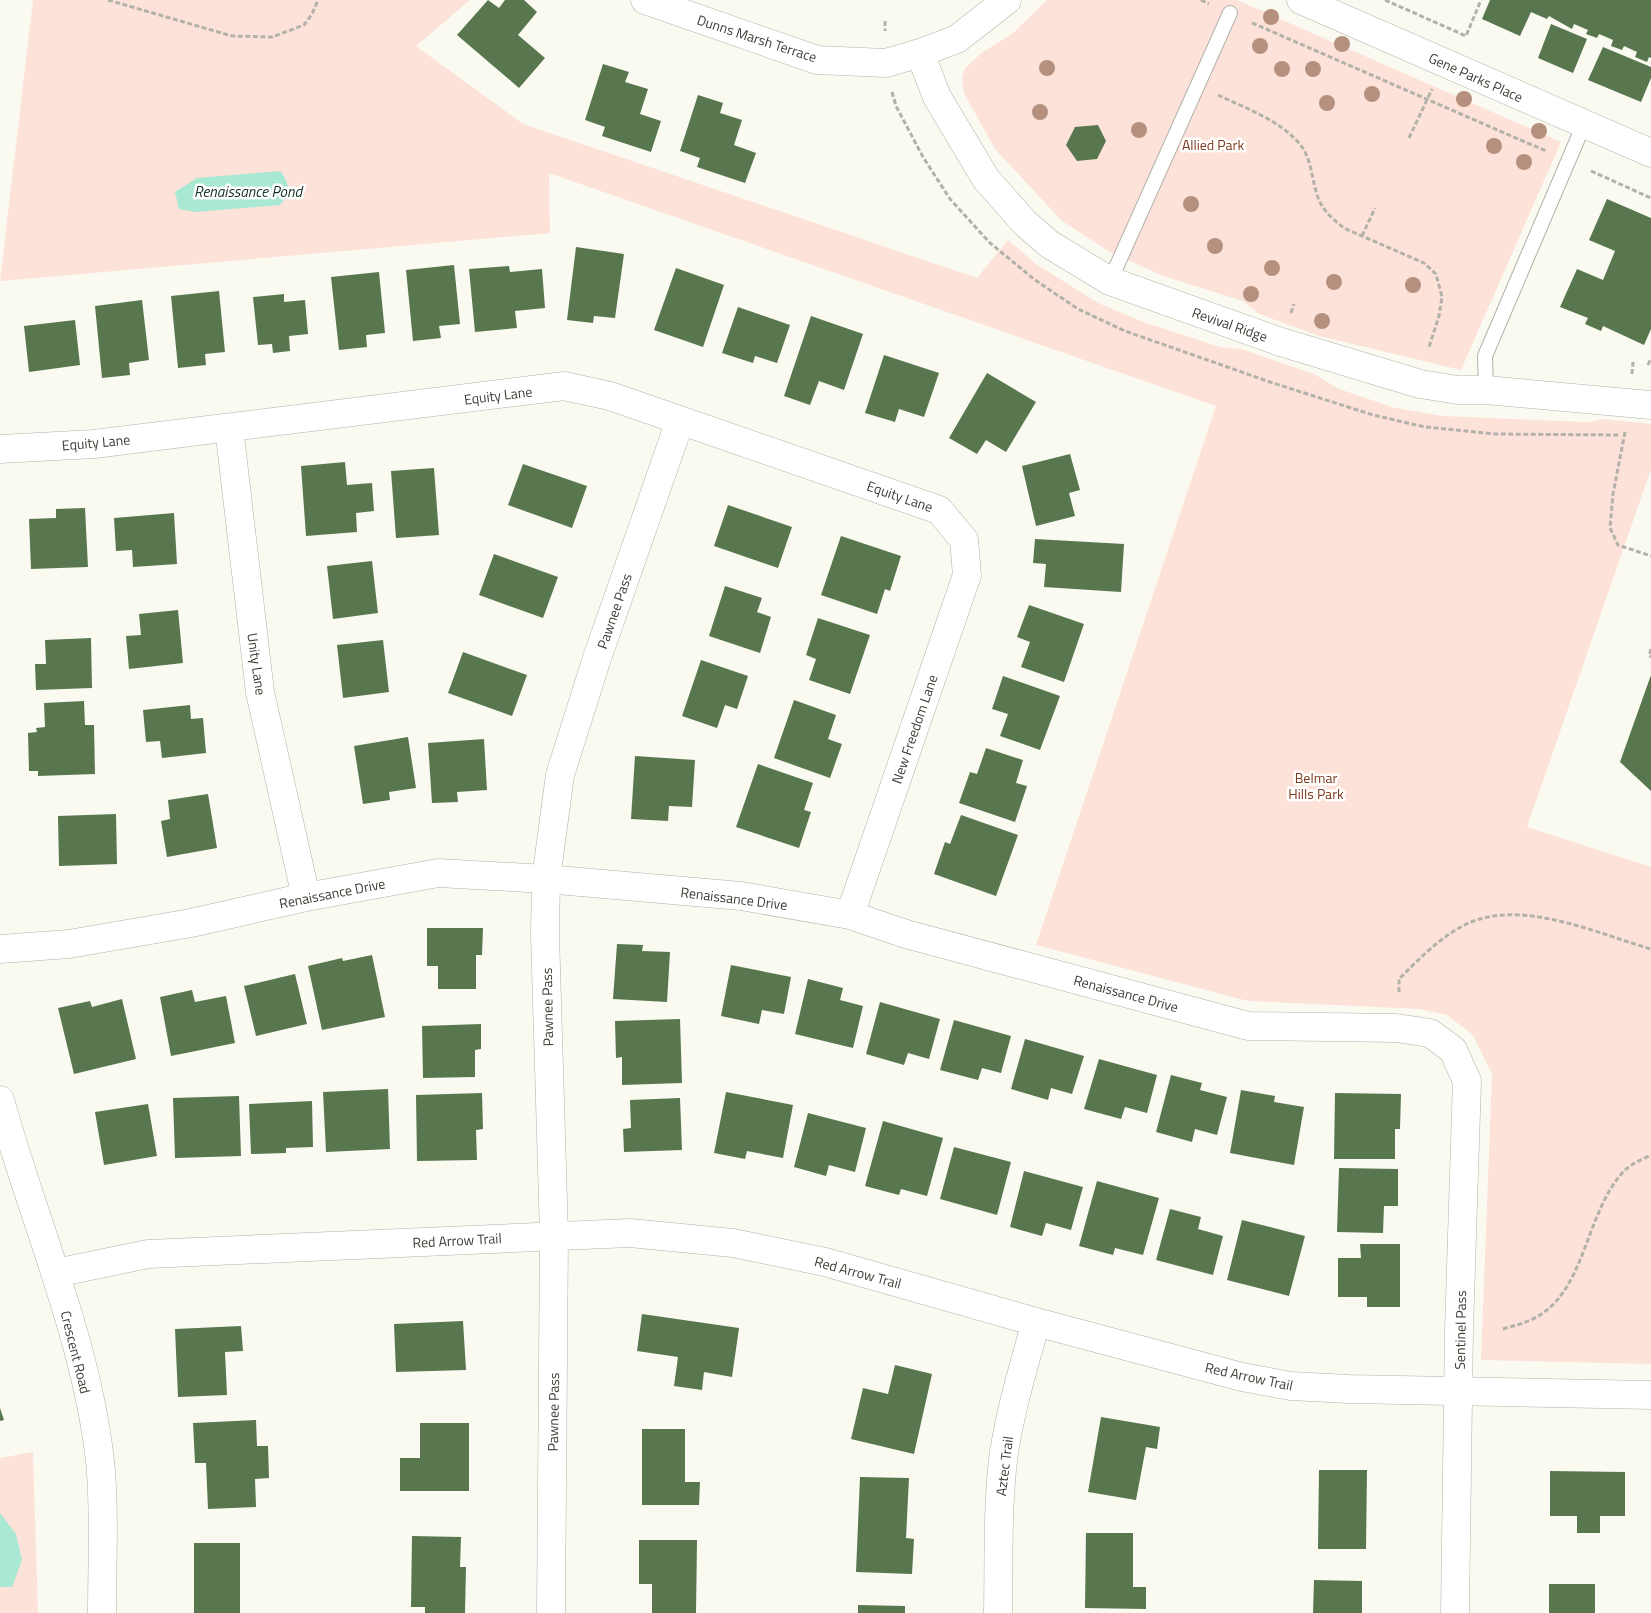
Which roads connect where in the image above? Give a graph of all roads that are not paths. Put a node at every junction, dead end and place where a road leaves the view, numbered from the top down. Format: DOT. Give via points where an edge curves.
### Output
graph roads {
  1 [pos="645,0"];
  2 [pos="1301,0"];
  3 [pos="1006,1"];
  4 [pos="1230,13"];
  5 [pos="920,53"];
  6 [pos="1584,124"];
  7 [pos="1651,153"];
  8 [pos="1110,281"];
  9 [pos="1486,390"];
  10 [pos="1640,403"];
  11 [pos="680,421"];
  12 [pos="229,428"];
  13 [pos="0,449"];
  14 [pos="964,540"];
  15 [pos="546,879"];
  16 [pos="306,898"];
  17 [pos="850,916"];
  18 [pos="0,949"];
  19 [pos="1453,1050"];
  20 [pos="0,1100"];
  21 [pos="554,1235"];
  22 [pos="56,1273"];
  23 [pos="1036,1322"];
  24 [pos="1459,1391"];
  25 [pos="1651,1395"];
  26 [pos="102,1613"];
  27 [pos="551,1613"];
  28 [pos="998,1613"];
  29 [pos="1455,1613"];
  1 -- 5 [label="street, Dunns Marsh Terrace" via="817,60 886,63"];
  2 -- 6 [label="street, Gene Parks Place"];
  3 -- 5 [label="street, Dunns Marsh Terrace" via="957,39"];
  4 -- 8 [label="lane"];
  5 -- 8 [label="street, Revival Ridge" via="937,97 986,178 1025,223 1049,244"];
  6 -- 7 [label="street, Gene Parks Place"];
  6 -- 9 [label="lane" via="1484,356"];
  8 -- 9 [label="street, Revival Ridge" via="1281,342 1420,384 1458,390"];
  9 -- 10 [label="street, Revival Ridge"];
  11 -- 12 [label="street, Equity Lane" via="610,396 564,386"];
  11 -- 14 [label="street, Equity Lane" via="939,510"];
  11 -- 15 [label="street, Pawnee Pass" via="597,658 560,775"];
  12 -- 13 [label="street, Equity Lane" via="94,444"];
  12 -- 16 [label="street, Unity Lane" via="260,692"];
  14 -- 17 [label="street, New Freedom Lane" via="966,575"];
  15 -- 16 [label="street, Renaissance Drive" via="438,873"];
  15 -- 17 [label="street, Renaissance Drive" via="741,896"];
  15 -- 21 [label="street, Pawnee Pass"];
  16 -- 18 [label="street, Renaissance Drive" via="191,923 69,944"];
  17 -- 19 [label="street, Renaissance Drive" via="1248,1026 1396,1028 1430,1033"];
  19 -- 24 [label="street, Sentinel Pass" via="1467,1081"];
  20 -- 22 [label="street, Crescent Road"];
  21 -- 22 [label="street, Red Arrow Trail" via="148,1254"];
  21 -- 23 [label="street, Red Arrow Trail" via="630,1233 733,1243 825,1262"];
  21 -- 27 [label="street, Pawnee Pass"];
  22 -- 26 [label="street, Crescent Road" via="84,1374 100,1462"];
  23 -- 24 [label="street, Red Arrow Trail" via="1242,1377 1291,1386"];
  23 -- 28 [label="street, Aztec Trail" via="1004,1452"];
  24 -- 25 [label="street, Red Arrow Trail"];
  24 -- 29 [label="street, Sentinel Pass"];
}
